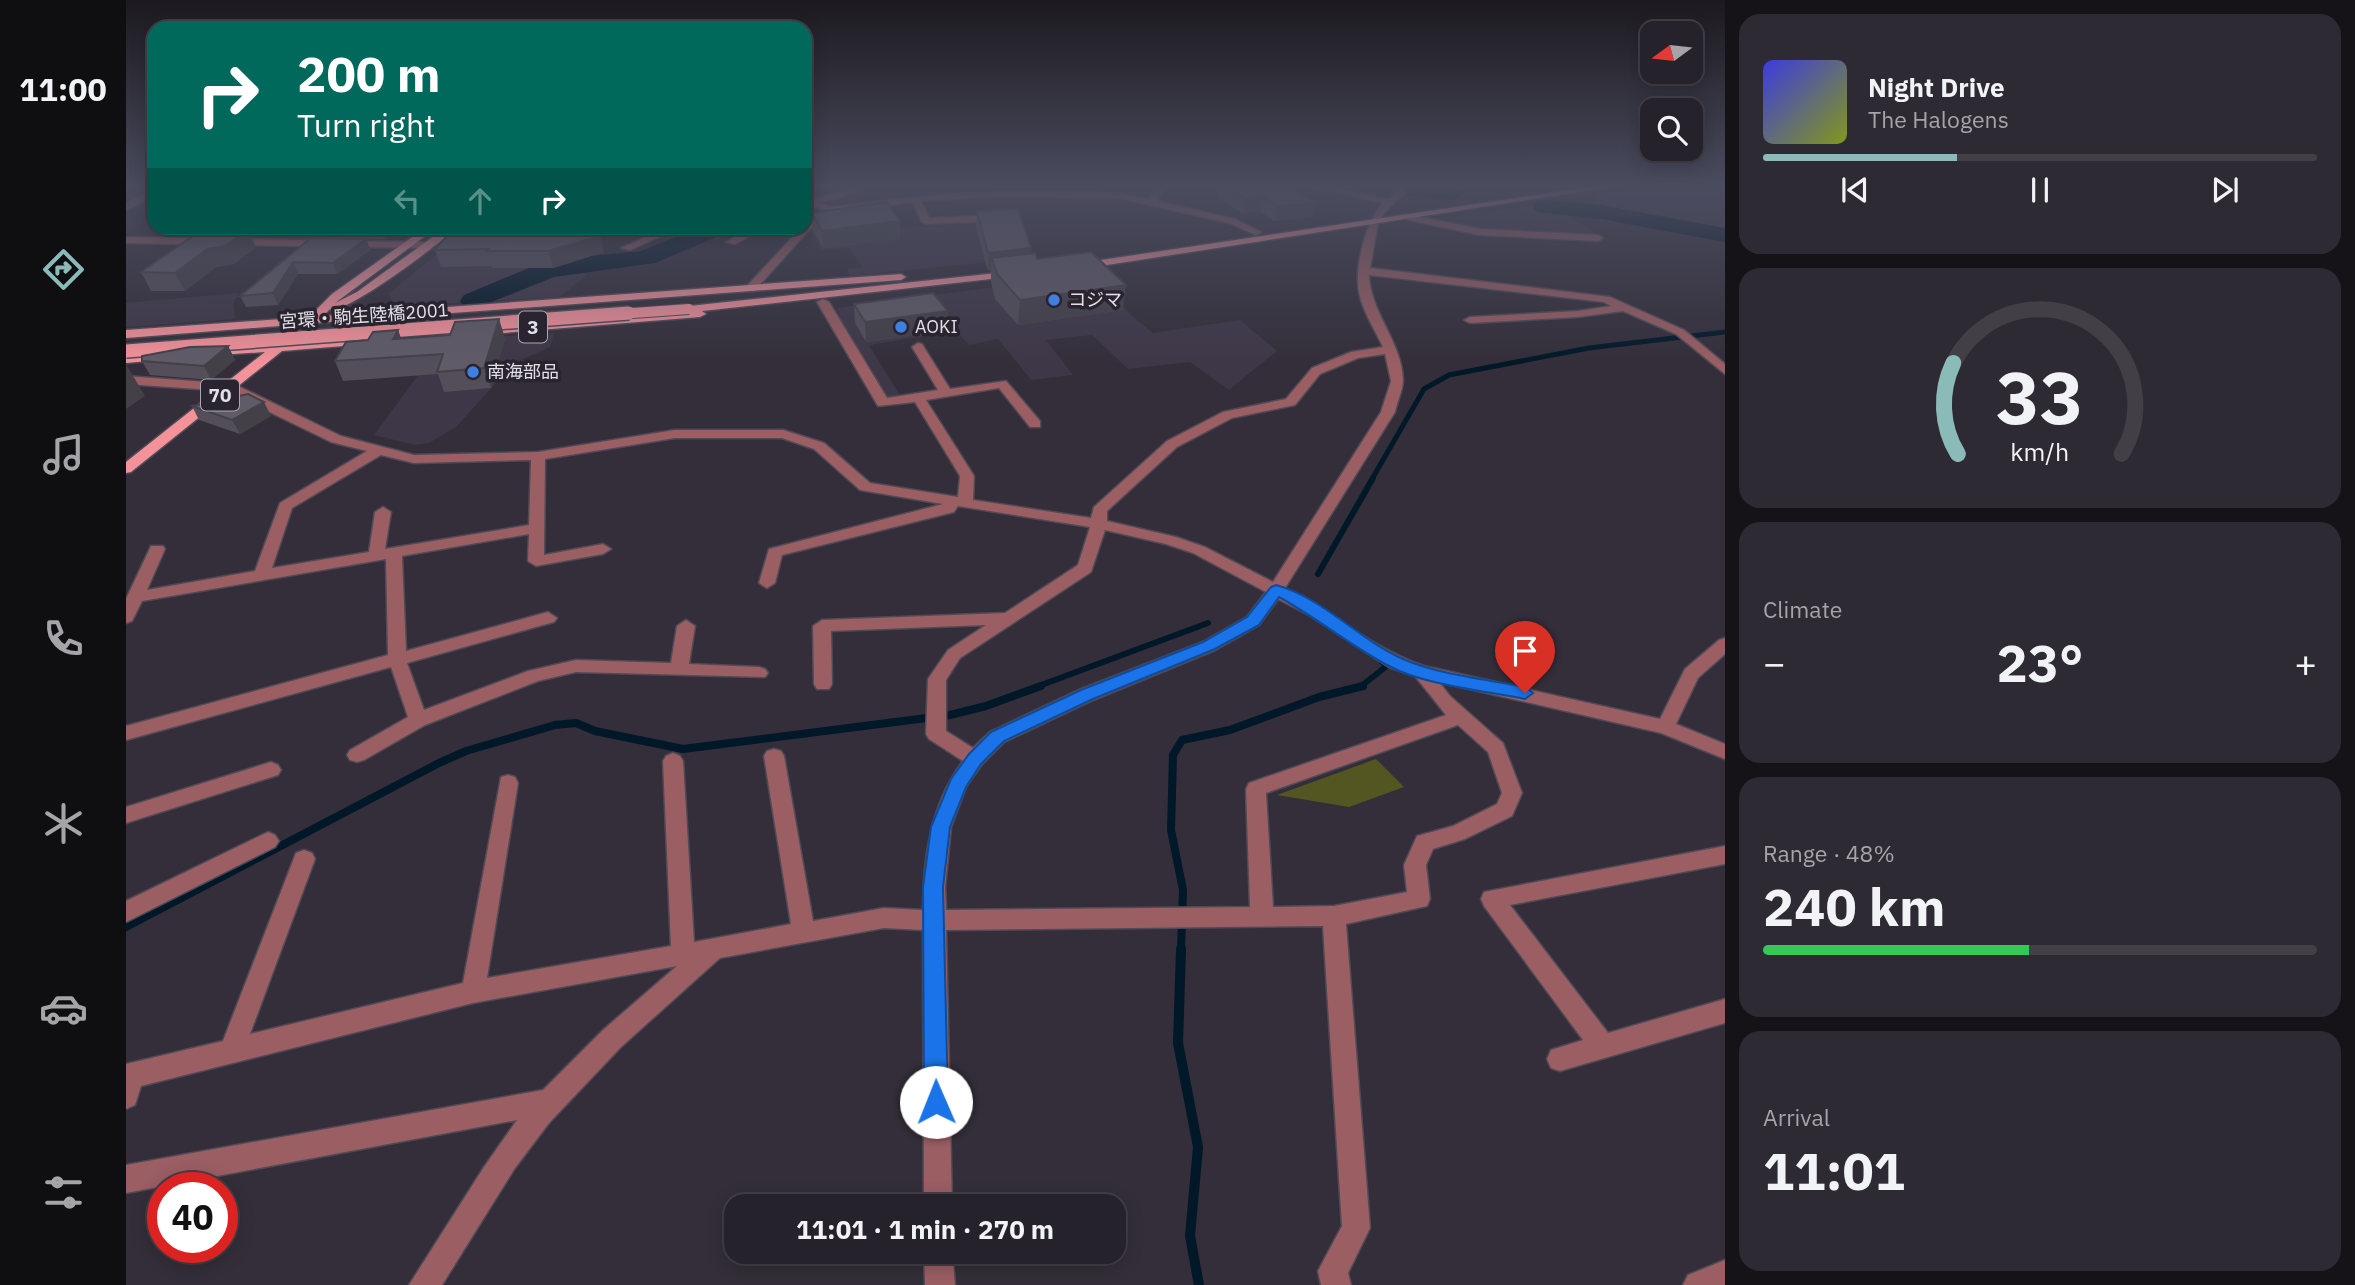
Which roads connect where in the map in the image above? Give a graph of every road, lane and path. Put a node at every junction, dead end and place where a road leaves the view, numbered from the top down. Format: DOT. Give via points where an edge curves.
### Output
graph roads {
  1 [pos="203,245"];
  2 [pos="405,245"];
  3 [pos="424,245"];
  4 [pos="633,245"];
  5 [pos="789,245"];
  6 [pos="1177,245"];
  7 [pos="1191,245"];
  8 [pos="1370,245"];
  9 [pos="626,248"];
  10 [pos="188,255"];
  11 [pos="1029,268"];
  12 [pos="1364,271"];
  13 [pos="937,280"];
  14 [pos="750,289"];
  15 [pos="823,302"];
  16 [pos="688,305"];
  17 [pos="1625,307"];
  18 [pos="314,320"];
  19 [pos="1470,320"];
  20 [pos="126,334"];
  21 [pos="126,342"];
  22 [pos="918,347"];
  23 [pos="278,348"];
  24 [pos="1390,350"];
  25 [pos="126,351"];
  26 [pos="126,359"];
  27 [pos="1725,370"];
  28 [pos="126,380"];
  29 [pos="229,387"];
  30 [pos="946,393"];
  31 [pos="918,397"];
  32 [pos="1035,424"];
  33 [pos="379,450"];
  34 [pos="538,456"];
  35 [pos="126,469"];
  36 [pos="958,502"];
  37 [pos="383,512"];
  38 [pos="1099,524"];
  39 [pos="536,528"];
  40 [pos="603,549"];
  41 [pos="157,550"];
  42 [pos="385,554"];
  43 [pos="261,576"];
  44 [pos="767,583"];
  45 [pos="1276,590"];
  46 [pos="135,597"];
  47 [pos="126,617"];
  48 [pos="548,618"];
  49 [pos="1009,618"];
  50 [pos="686,626"];
  51 [pos="1725,644"];
  52 [pos="397,659"];
  53 [pos="680,670"];
  54 [pos="1421,672"];
  55 [pos="759,673"];
  56 [pos="823,684"];
  57 [pos="1461,717"];
  58 [pos="418,720"];
  59 [pos="1665,727"];
  60 [pos="126,733"];
  61 [pos="1725,752"];
  62 [pos="357,754"];
  63 [pos="774,756"];
  64 [pos="975,759"];
  65 [pos="673,761"];
  66 [pos="271,770"];
  67 [pos="508,783"];
  68 [pos="126,815"];
  69 [pos="268,841"];
  70 [pos="1725,855"];
  71 [pos="304,859"];
  72 [pos="126,912"];
  73 [pos="1262,915"];
  74 [pos="1334,916"];
  75 [pos="934,920"];
  76 [pos="804,932"];
  77 [pos="717,946"];
  78 [pos="683,952"];
  79 [pos="473,992"];
  80 [pos="1725,1011"];
  81 [pos="1603,1046"];
  82 [pos="231,1052"];
  83 [pos="1560,1059"];
  84 [pos="128,1083"];
  85 [pos="552,1101"];
  86 [pos="126,1179"];
  87 [pos="938,1194"];
  88 [pos="939,1264"];
  89 [pos="1725,1275"];
  90 [pos="424,1285"];
  91 [pos="940,1285"];
  92 [pos="1336,1285"];
  93 [pos="1698,1285"];
  1 -- 10 [label="street"];
  2 -- 18 [label="main road, 70" via="337,296"];
  3 -- 18 [label="main road, 70" via="360,294"];
  4 -- 9 [label="street"];
  5 -- 14 [label="street"];
  6 -- 7 [label="main road" via="1074,262"];
  8 -- 12 [label="street"];
  11 -- 13 [label="main road, 3"];
  12 -- 17 [label="street" via="1606,299"];
  12 -- 24 [label="street" via="1364,292"];
  13 -- 14 [label="main road, 3" via="871,278"];
  13 -- 15 [label="main road, 3"];
  13 -- 16 [label="main road, 3"];
  14 -- 18 [label="main road, 3"];
  15 -- 23 [label="main road, 3"];
  15 -- 31 [label="street" via="883,403"];
  16 -- 21 [label="main road, 宮環・駒生陸橋2001 / 3"];
  16 -- 25 [label="main road, 宮環・駒生陸橋2001 / 3, bridge"];
  17 -- 19 [label="street"];
  17 -- 27 [label="street" via="1685,335"];
  18 -- 20 [label="main road, 3"];
  18 -- 23 [label="main road, 70"];
  22 -- 30 [label="street"];
  23 -- 26 [label="main road, 3"];
  23 -- 29 [label="main road, 70"];
  24 -- 38 [label="street" via="1355,355 1316,371 1290,402 1228,415 1172,444 1099,510"];
  24 -- 45 [label="street" via="1397,381 1388,412"];
  28 -- 29 [label="street"];
  29 -- 33 [label="street" via="336,439"];
  29 -- 35 [label="main road, 70"];
  30 -- 31 [label="street"];
  30 -- 32 [label="street" via="1002,384"];
  31 -- 36 [label="street" via="967,476"];
  33 -- 34 [label="street" via="414,458"];
  33 -- 43 [label="street" via="285,506"];
  34 -- 36 [label="street" via="675,434 783,434 819,446 865,487"];
  34 -- 39 [label="street"];
  36 -- 38 [label="street"];
  36 -- 44 [label="street" via="949,509 775,552"];
  37 -- 42 [label="street"];
  38 -- 45 [label="street" via="1199,550"];
  38 -- 49 [label="street" via="1085,568"];
  39 -- 40 [label="street" via="536,561"];
  39 -- 42 [label="street"];
  41 -- 46 [label="street"];
  42 -- 43 [label="street"];
  42 -- 52 [label="street"];
  43 -- 46 [label="street"];
  45 -- 54 [label="street" via="1395,663"];
  45 -- 64 [label="street" via="1253,621 1209,646 998,737"];
  46 -- 47 [label="street"];
  48 -- 52 [label="street"];
  49 -- 56 [label="street" via="822,626"];
  49 -- 64 [label="street" via="954,654 937,679 936,734"];
  50 -- 53 [label="street"];
  51 -- 59 [label="street" via="1691,674"];
  52 -- 58 [label="street"];
  52 -- 60 [label="street"];
  53 -- 55 [label="street"];
  53 -- 58 [label="street" via="560,668"];
  54 -- 57 [label="street"];
  54 -- 59 [label="street"];
  57 -- 73 [label="street" via="1256,789"];
  57 -- 74 [label="street" via="1496,748 1512,793 1505,810 1458,833 1425,842 1415,865 1419,899"];
  58 -- 62 [label="street"];
  59 -- 61 [label="street"];
  63 -- 76 [label="street"];
  64 -- 75 [label="street" via="957,784 941,827"];
  65 -- 78 [label="street"];
  66 -- 68 [label="street"];
  67 -- 79 [label="street"];
  69 -- 72 [label="street"];
  70 -- 81 [label="street" via="1492,900"];
  71 -- 82 [label="street"];
  73 -- 74 [label="street"];
  73 -- 75 [label="street"];
  74 -- 92 [label="street" via="1356,1228 1333,1271"];
  75 -- 76 [label="street" via="884,918"];
  75 -- 87 [label="street"];
  76 -- 77 [label="street"];
  77 -- 78 [label="street"];
  77 -- 85 [label="street" via="576,1072"];
  78 -- 79 [label="street"];
  79 -- 82 [label="street"];
  80 -- 81 [label="street"];
  81 -- 83 [label="street"];
  82 -- 84 [label="street"];
  85 -- 86 [label="street"];
  85 -- 90 [label="street" via="518,1142"];
  88 -- 91 [label="street"];
  89 -- 93 [label="street"];
}
